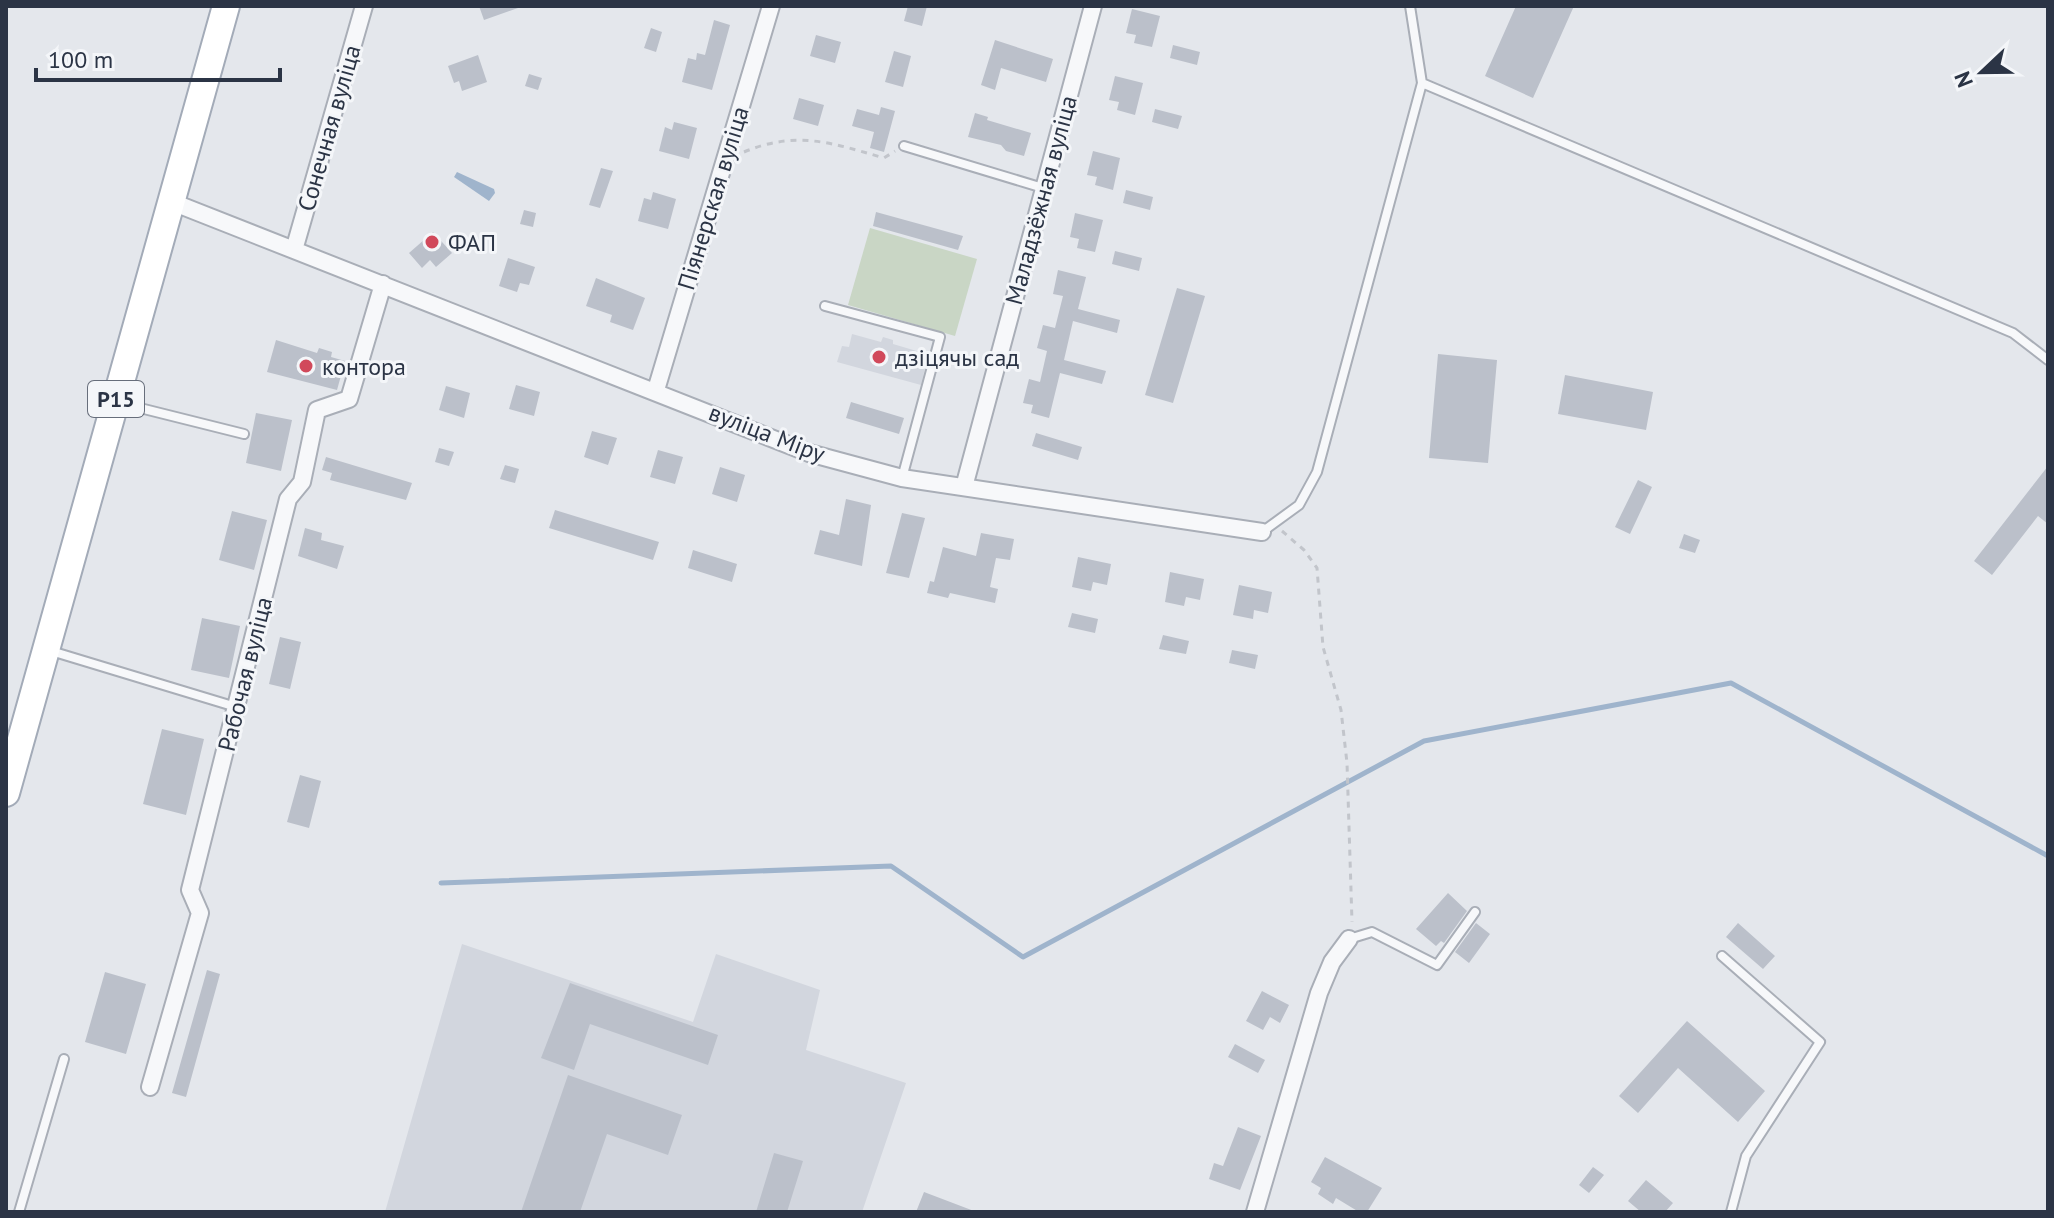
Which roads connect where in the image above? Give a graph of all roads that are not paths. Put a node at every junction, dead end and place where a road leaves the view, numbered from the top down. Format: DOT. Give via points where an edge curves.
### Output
graph roads {
  1 [pos="226,6"];
  2 [pos="364,6"];
  3 [pos="771,6"];
  4 [pos="1093,6"];
  5 [pos="1410,6"];
  6 [pos="1422,83"];
  7 [pos="904,146"];
  8 [pos="1044,188"];
  9 [pos="172,202"];
  10 [pos="294,250"];
  11 [pos="383,284"];
  12 [pos="825,306"];
  13 [pos="2048,360"];
  14 [pos="656,390"];
  15 [pos="116,402"];
  16 [pos="244,434"];
  17 [pos="902,478"];
  18 [pos="964,487"];
  19 [pos="1268,528"];
  20 [pos="46,650"];
  21 [pos="236,707"];
  22 [pos="6,793"];
  23 [pos="1475,912"];
  24 [pos="1349,939"];
  25 [pos="1722,956"];
  26 [pos="64,1059"];
  27 [pos="150,1087"];
  28 [pos="19,1212"];
  29 [pos="1255,1212"];
  30 [pos="1731,1212"];
  1 -- 9 [label="main road, Р15"];
  2 -- 10 [label="street, Сонечная вуліца"];
  3 -- 14 [label="street, Піянерская вуліца"];
  4 -- 8 [label="street, Маладзёжная вуліца"];
  5 -- 6 [label="lane"];
  6 -- 13 [label="lane" via="2013,333"];
  6 -- 19 [label="lane" via="1317,472 1299,505"];
  7 -- 8 [label="lane"];
  8 -- 18 [label="street, Маладзёжная вуліца"];
  9 -- 10 [label="street, вуліца Міру"];
  9 -- 15 [label="main road, Р15"];
  10 -- 11 [label="street, вуліца Міру"];
  11 -- 14 [label="street, вуліца Міру"];
  11 -- 21 [label="street, Рабочая вуліца" via="349,399 317,410 302,482 288,499"];
  12 -- 17 [label="lane" via="940,337"];
  14 -- 17 [label="street, вуліца Міру" via="809,453"];
  15 -- 16 [label="lane"];
  15 -- 20 [label="main road, Р15"];
  17 -- 18 [label="street, вуліца Міру"];
  18 -- 19 [label="street, вуліца Міру"];
  20 -- 21 [label="lane"];
  20 -- 22 [label="main road, Р15"];
  21 -- 27 [label="street, Рабочая вуліца" via="190,890 200,913"];
  23 -- 24 [label="lane" via="1437,965 1372,932"];
  24 -- 29 [label="street" via="1319,993"];
  25 -- 30 [label="lane" via="1820,1042 1746,1156"];
  26 -- 28 [label="lane"];
}
